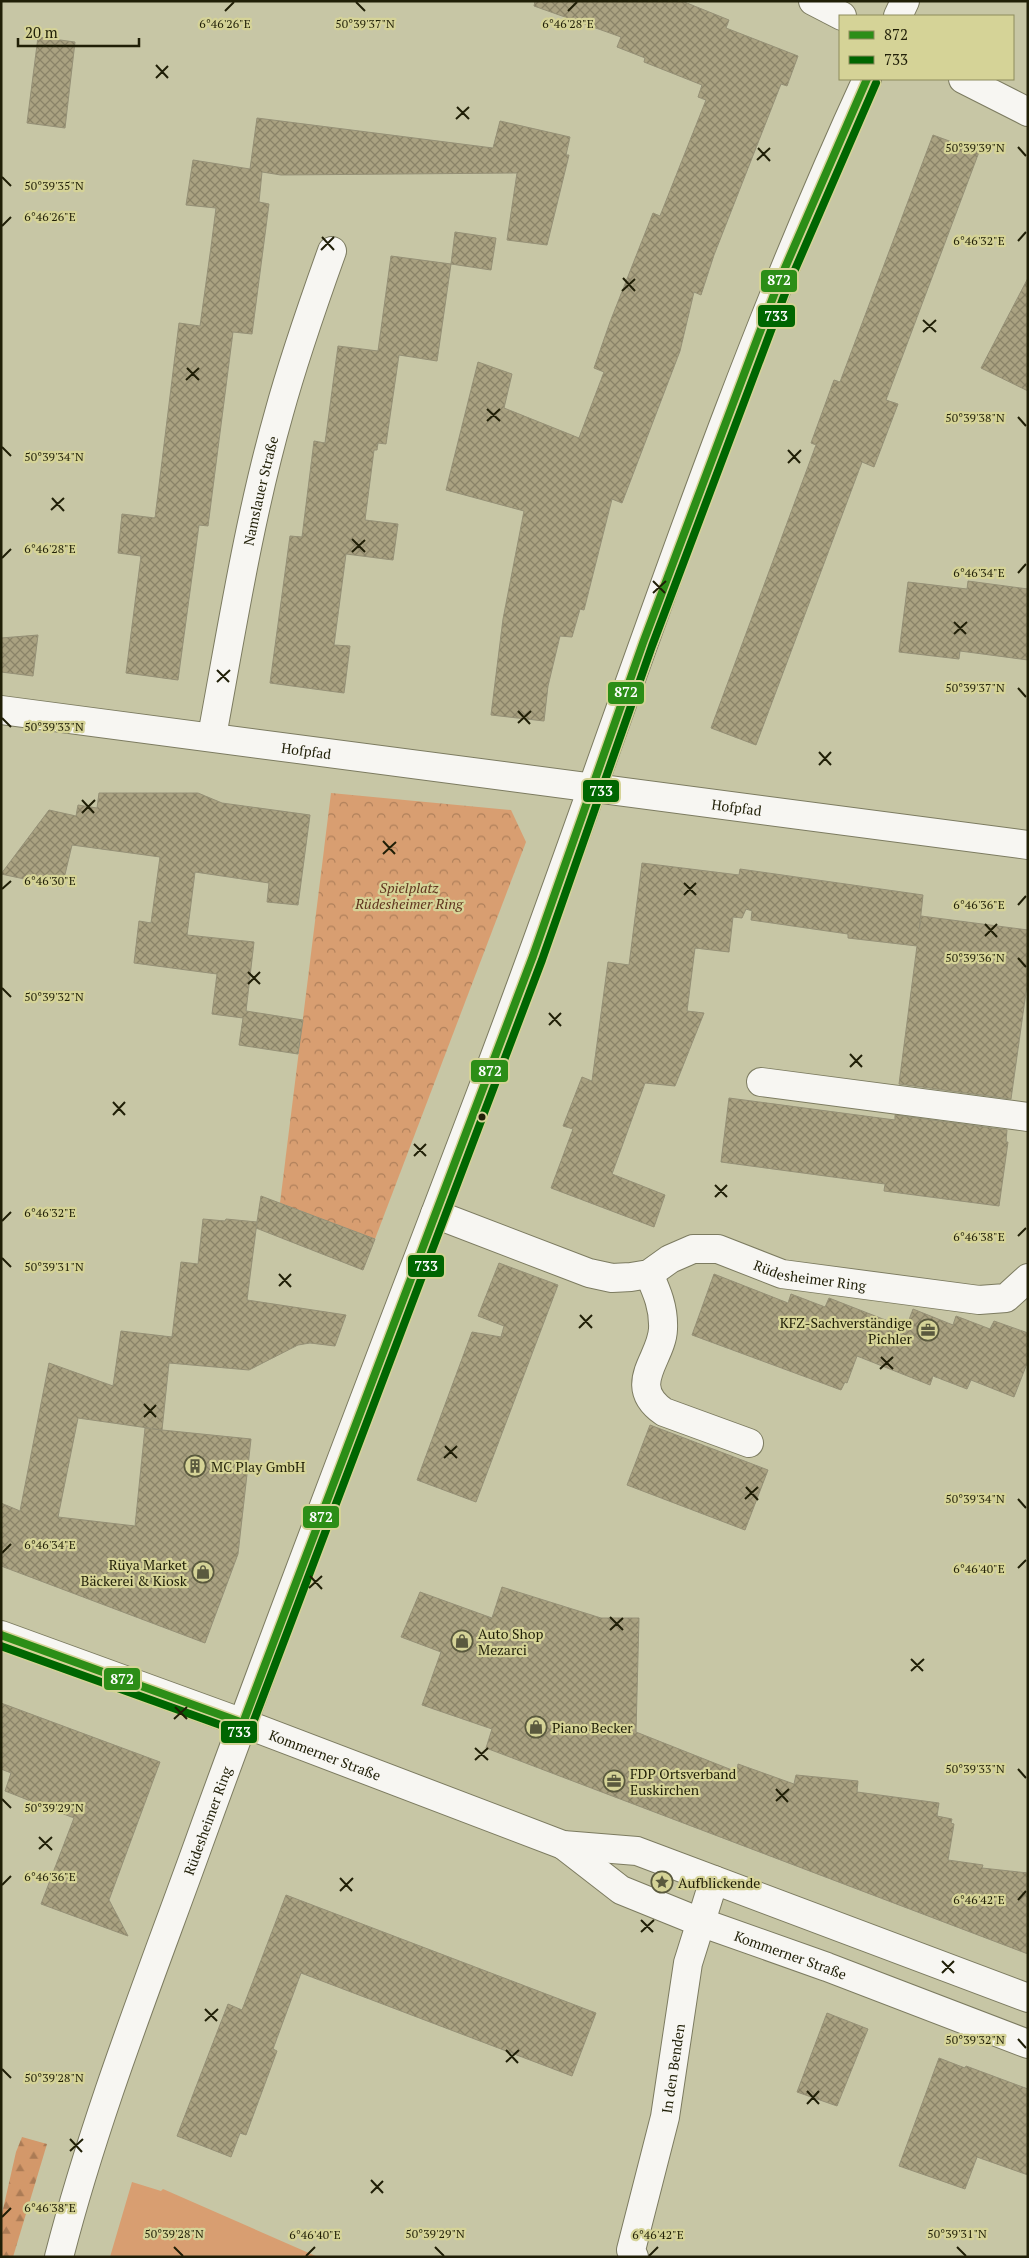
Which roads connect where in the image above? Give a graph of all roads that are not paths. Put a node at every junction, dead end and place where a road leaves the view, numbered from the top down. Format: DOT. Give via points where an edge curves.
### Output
graph roads {
  1 [pos="813,1"];
  2 [pos="906,1"];
  3 [pos="840,15"];
  4 [pos="899,15"];
  5 [pos="867,80"];
  6 [pos="965,80"];
  7 [pos="1028,112"];
  8 [pos="332,251"];
  9 [pos="1,710"];
  10 [pos="212,736"];
  11 [pos="592,788"];
  12 [pos="1028,845"];
  13 [pos="761,1082"];
  14 [pos="1028,1117"];
  15 [pos="435,1214"];
  16 [pos="649,1274"];
  17 [pos="1028,1278"];
  18 [pos="749,1443"];
  19 [pos="1,1635"];
  20 [pos="243,1723"];
  21 [pos="564,1845"];
  22 [pos="714,1880"];
  23 [pos="700,1922"];
  24 [pos="1028,1998"];
  25 [pos="1028,2044"];
  26 [pos="59,2257"];
  27 [pos="634,2257"];
  1 -- 3 [label="street"];
  2 -- 4 [label="street"];
  5 -- 11 [label="street, Rüdesheimer Ring" via="778,284 646,633"];
  6 -- 7 [label="street"];
  8 -- 10 [label="street, Namslauer Straße" via="276,422 257,502"];
  9 -- 10 [label="street, Hofpfad"];
  10 -- 11 [label="street, Hofpfad"];
  11 -- 12 [label="street, Hofpfad"];
  11 -- 15 [label="street, Rüdesheimer Ring" via="533,956"];
  13 -- 14 [label="street"];
  15 -- 16 [label="street, Rüdesheimer Ring" via="589,1273 612,1278"];
  15 -- 20 [label="street, Rüdesheimer Ring"];
  16 -- 17 [label="street, Rüdesheimer Ring" via="670,1259 693,1249 718,1250 782,1274 979,1300 1006,1298"];
  16 -- 18 [label="street" via="662,1306 663,1323 646,1376 646,1388 656,1406 664,1412"];
  19 -- 20 [label="street, Kommerner Straße"];
  20 -- 21 [label="street, Kommerner Straße"];
  20 -- 26 [label="street, Rüdesheimer Ring" via="107,2094"];
  21 -- 22 [label="street, Kommerner Straße" via="637,1851"];
  21 -- 23 [label="street, Kommerner Straße" via="621,1890"];
  22 -- 23 [label="street, In den Benden"];
  22 -- 24 [label="street, Kommerner Straße"];
  23 -- 25 [label="street, Kommerner Straße"];
  23 -- 27 [label="street, In den Benden" via="688,1963 665,2117 631,2250"];
}
